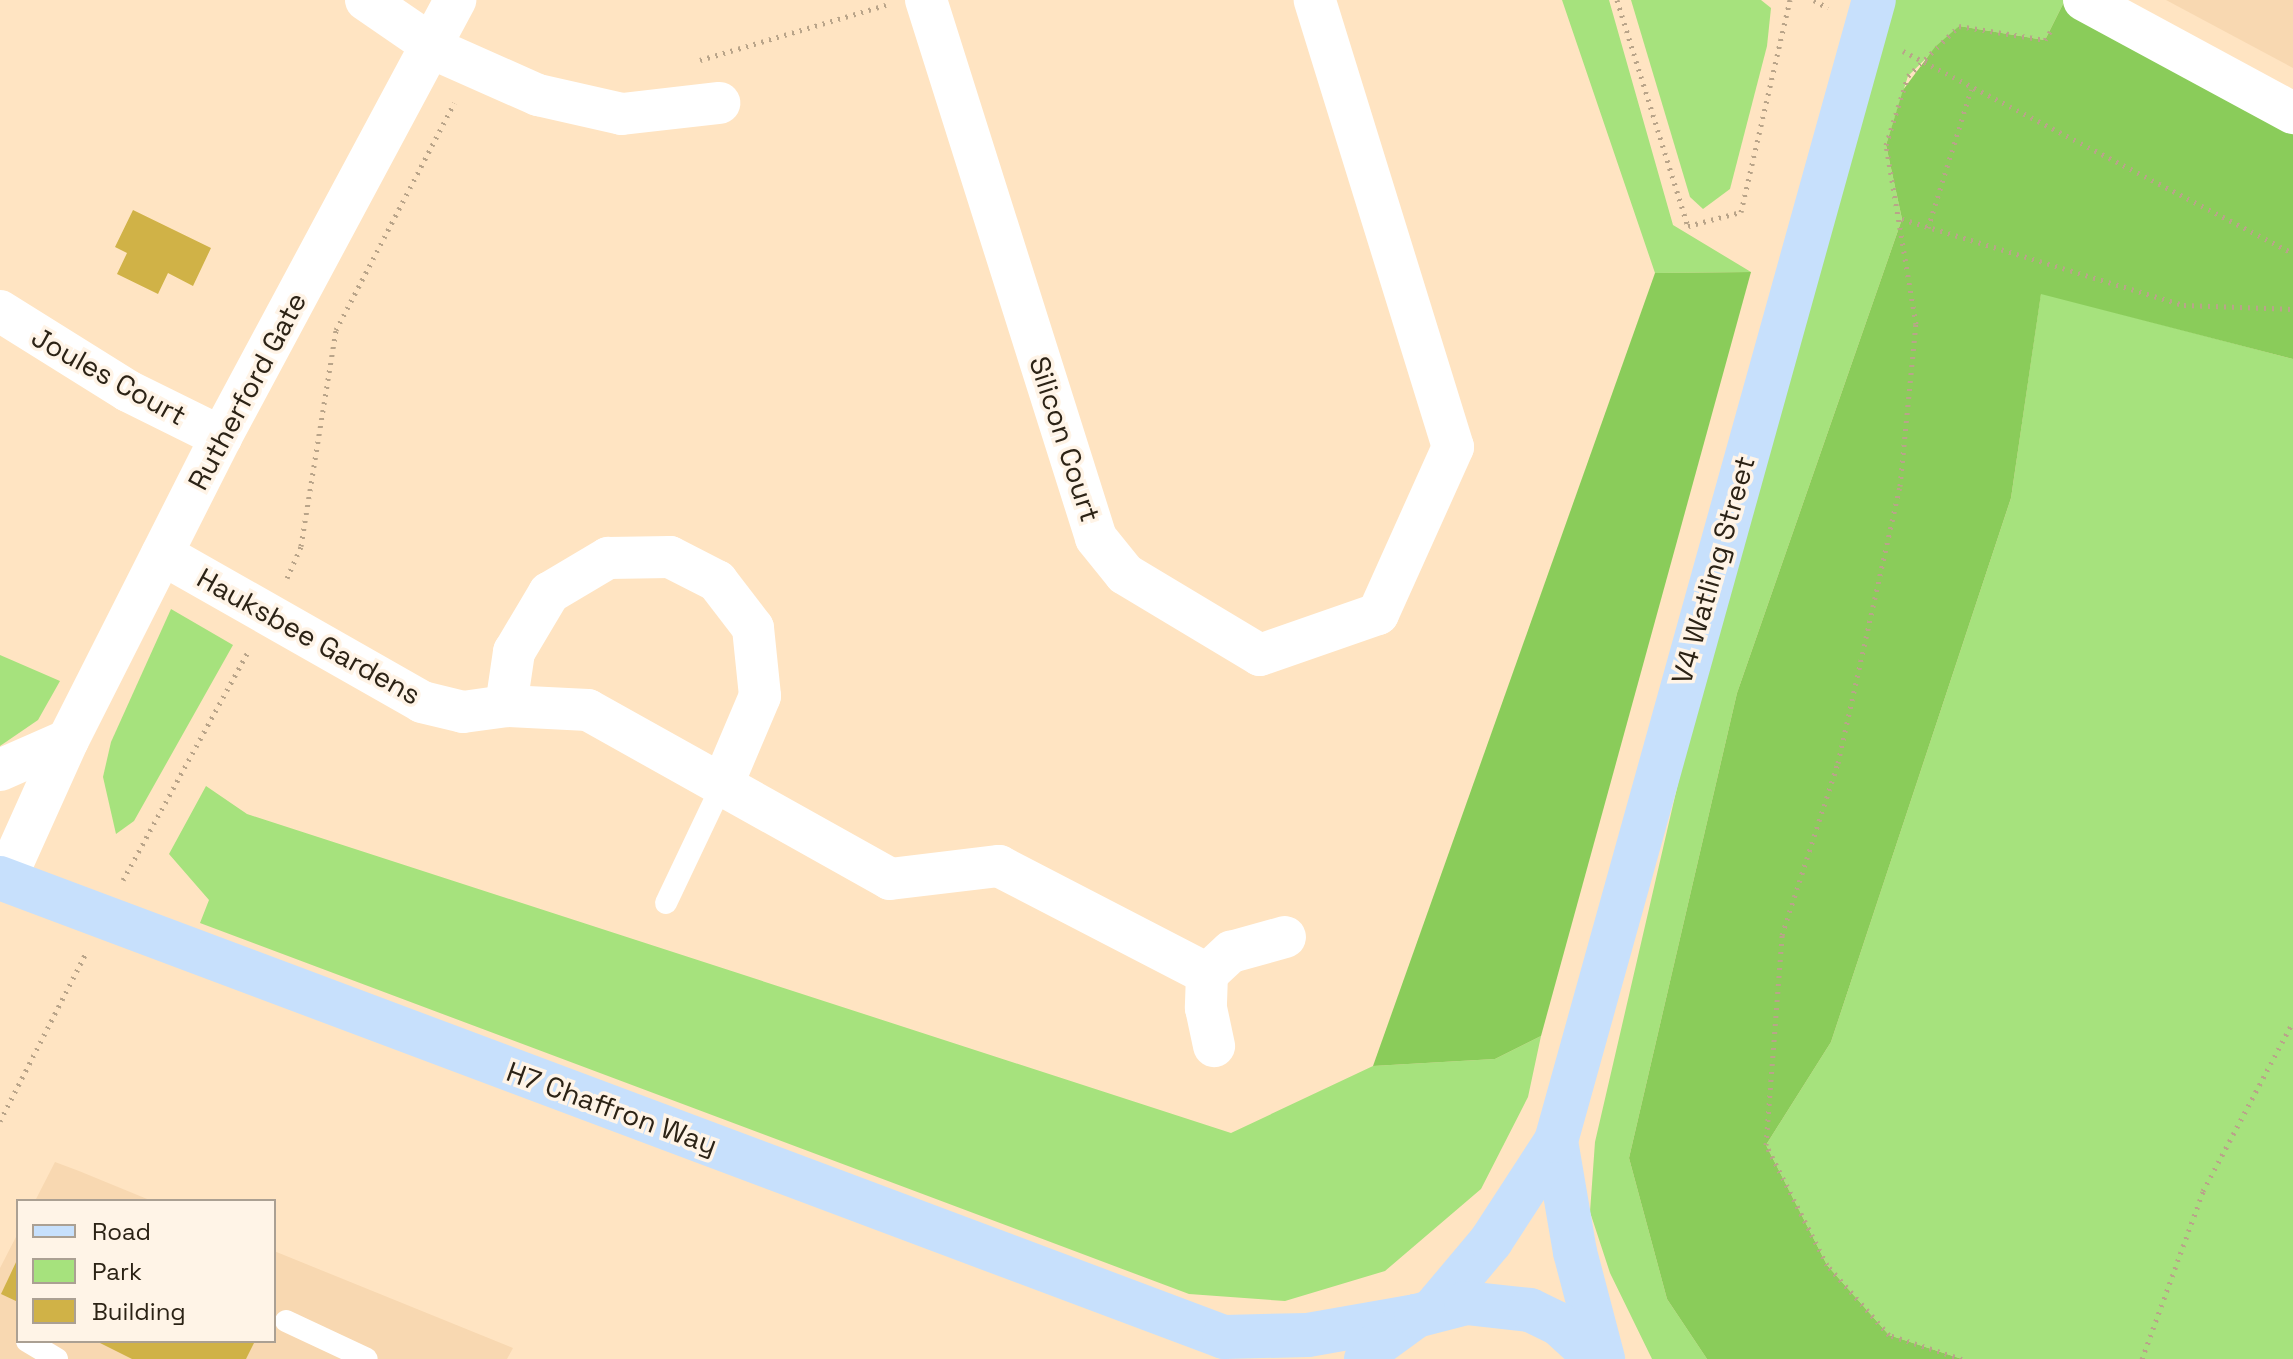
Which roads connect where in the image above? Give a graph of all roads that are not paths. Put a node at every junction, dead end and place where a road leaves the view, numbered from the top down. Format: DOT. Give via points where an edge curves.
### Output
graph roads {
  1 [pos="366,0"];
  2 [pos="455,0"];
  3 [pos="926,0"];
  4 [pos="1315,0"];
  5 [pos="1862,5"];
  6 [pos="2070,12"];
  7 [pos="431,44"];
  8 [pos="719,103"];
  9 [pos="2293,113"];
  10 [pos="0,311"];
  11 [pos="221,437"];
  12 [pos="162,554"];
  13 [pos="506,706"];
  14 [pos="68,740"];
  15 [pos="0,770"];
  16 [pos="723,783"];
  17 [pos="2,883"];
  18 [pos="666,903"];
  19 [pos="1285,937"];
  20 [pos="1207,974"];
  21 [pos="1214,1046"];
  22 [pos="1556,1141"];
  23 [pos="1425,1313"];
  24 [pos="286,1321"];
  25 [pos="30,1343"];
  26 [pos="1235,1348"];
  27 [pos="343,1354"];
  28 [pos="57,1359"];
  29 [pos="367,1359"];
  30 [pos="1366,1359"];
  31 [pos="1600,1359"];
  1 -- 7 [label="street"];
  2 -- 7 [label="street, Rutherford Gate"];
  3 -- 4 [label="street, Silicon Court" via="1096,538 1125,574 1260,655 1378,614 1453,447"];
  5 -- 22 [label="street, V4 Watling Street" via="1836,131"];
  6 -- 9 [label="street"];
  7 -- 8 [label="street" via="473,69 538,95 622,114"];
  7 -- 11 [label="street, Rutherford Gate"];
  10 -- 11 [label="street, Joules Court" via="128,391"];
  11 -- 12 [label="street, Rutherford Gate"];
  12 -- 13 [label="street, Hauksbee Gardens" via="422,702 463,712"];
  12 -- 14 [label="street, Rutherford Gate"];
  13 -- 16 [label="street, Hauksbee Gardens" via="588,710"];
  13 -- 16 [label="street" via="514,652 549,593 608,558 670,557 717,581 753,628 760,696"];
  14 -- 15 [label="street"];
  14 -- 17 [label="street, Rutherford Gate"];
  16 -- 18 [label="lane"];
  16 -- 20 [label="street, Hauksbee Gardens" via="890,879 999,866"];
  17 -- 26 [label="street, H7 Chaffron Way"];
  19 -- 20 [label="street" via="1231,952"];
  20 -- 21 [label="street" via="1206,1008"];
  22 -- 23 [label="street, V4 Watling Street" via="1491,1241"];
  22 -- 31 [label="street, V4 Watling Street"];
  23 -- 26 [label="street, H7 Chaffron Way"];
  23 -- 30 [label="street" via="1375,1346"];
  23 -- 31 [label="street, H7 Chaffron Way" via="1476,1303 1530,1310 1559,1324"];
  24 -- 27 [label="lane"];
  25 -- 28 [label="lane"];
  27 -- 29 [label="lane"];
}
